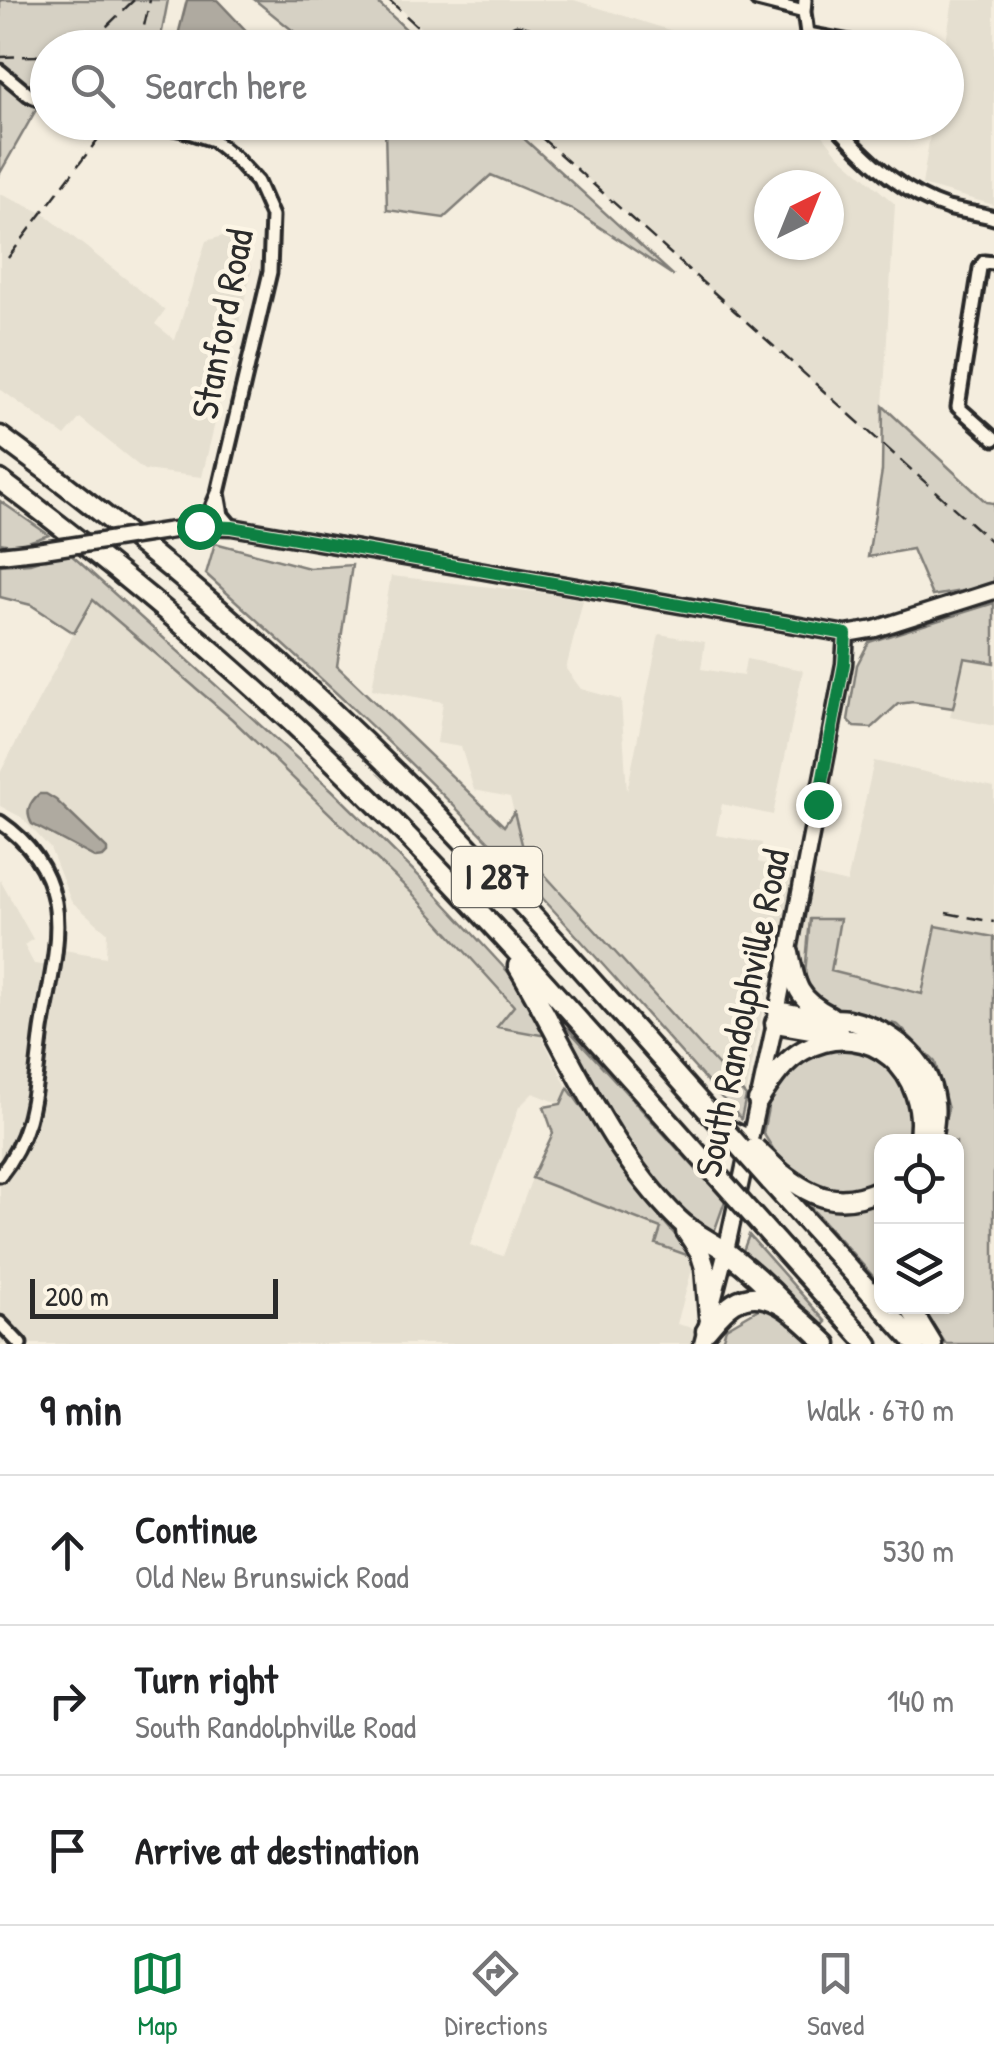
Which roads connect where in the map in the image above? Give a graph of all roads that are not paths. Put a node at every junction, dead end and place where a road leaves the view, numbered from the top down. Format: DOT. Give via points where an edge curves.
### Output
graph roads {
  1 [pos="757,0"];
  2 [pos="805,6"];
  3 [pos="0,71"];
  4 [pos="30,95"];
  5 [pos="213,140"];
  6 [pos="851,140"];
  7 [pos="991,213"];
  8 [pos="994,264"];
  9 [pos="0,436"];
  10 [pos="994,439"];
  11 [pos="0,480"];
  12 [pos="218,493"];
  13 [pos="199,526"];
  14 [pos="232,527"];
  15 [pos="0,554"];
  16 [pos="994,591"];
  17 [pos="846,634"];
  18 [pos="0,822"];
  19 [pos="499,933"];
  20 [pos="789,952"];
  21 [pos="776,1017"];
  22 [pos="834,1018"];
  23 [pos="860,1040"];
  24 [pos="758,1101"];
  25 [pos="918,1134"];
  26 [pos="932,1134"];
  27 [pos="0,1175"];
  28 [pos="775,1176"];
  29 [pos="874,1193"];
  30 [pos="677,1218"];
  31 [pos="726,1251"];
  32 [pos="874,1296"];
  33 [pos="889,1314"];
  34 [pos="914,1314"];
  35 [pos="796,1316"];
  36 [pos="0,1323"];
  37 [pos="706,1331"];
  38 [pos="20,1344"];
  39 [pos="827,1344"];
  40 [pos="868,1344"];
  41 [pos="916,1344"];
  42 [pos="932,1344"];
  1 -- 2 [label="street"];
  3 -- 4 [label="street"];
  5 -- 12 [label="street, Stanford Road" via="257,182 272,216 270,272"];
  6 -- 7 [label="street" via="908,190 947,208"];
  8 -- 10 [label="street" via="980,268 958,408"];
  9 -- 28 [label="highway, I 287, bridge" via="206,599 372,749"];
  11 -- 19 [label="highway, I 287" via="259,694"];
  12 -- 13 [label="street, Stanford Road"];
  12 -- 14 [label="street"];
  13 -- 14 [label="main road"];
  13 -- 15 [label="main road, bridge"];
  14 -- 17 [label="main road"];
  16 -- 17 [label="main road"];
  17 -- 20 [label="main road, South Randolphville Road"];
  18 -- 27 [label="street" via="41,864 57,920 28,1119"];
  19 -- 30 [label="highway" via="612,1136"];
  19 -- 40 [label="highway, I 287, bridge"];
  20 -- 21 [label="main road, South Randolphville Road"];
  20 -- 22 [label="highway" via="805,1000"];
  21 -- 22 [label="highway"];
  21 -- 23 [label="highway"];
  21 -- 24 [label="main road, South Randolphville Road"];
  22 -- 26 [label="highway" via="878,1030 916,1060 935,1106"];
  23 -- 24 [label="highway" via="803,1050"];
  23 -- 25 [label="highway" via="897,1062 914,1085"];
  24 -- 31 [label="main road, South Randolphville Road"];
  28 -- 29 [label="highway" via="835,1200"];
  28 -- 32 [label="highway, I 287"];
  30 -- 31 [label="highway"];
  30 -- 37 [label="highway" via="705,1268"];
  31 -- 35 [label="highway"];
  31 -- 37 [label="main road, South Randolphville Road"];
  33 -- 41 [label="highway, I 287"];
  34 -- 42 [label="highway"];
  35 -- 37 [label="highway" via="771,1300 745,1298"];
  35 -- 39 [label="highway"];
  36 -- 38 [label="street"];
}
